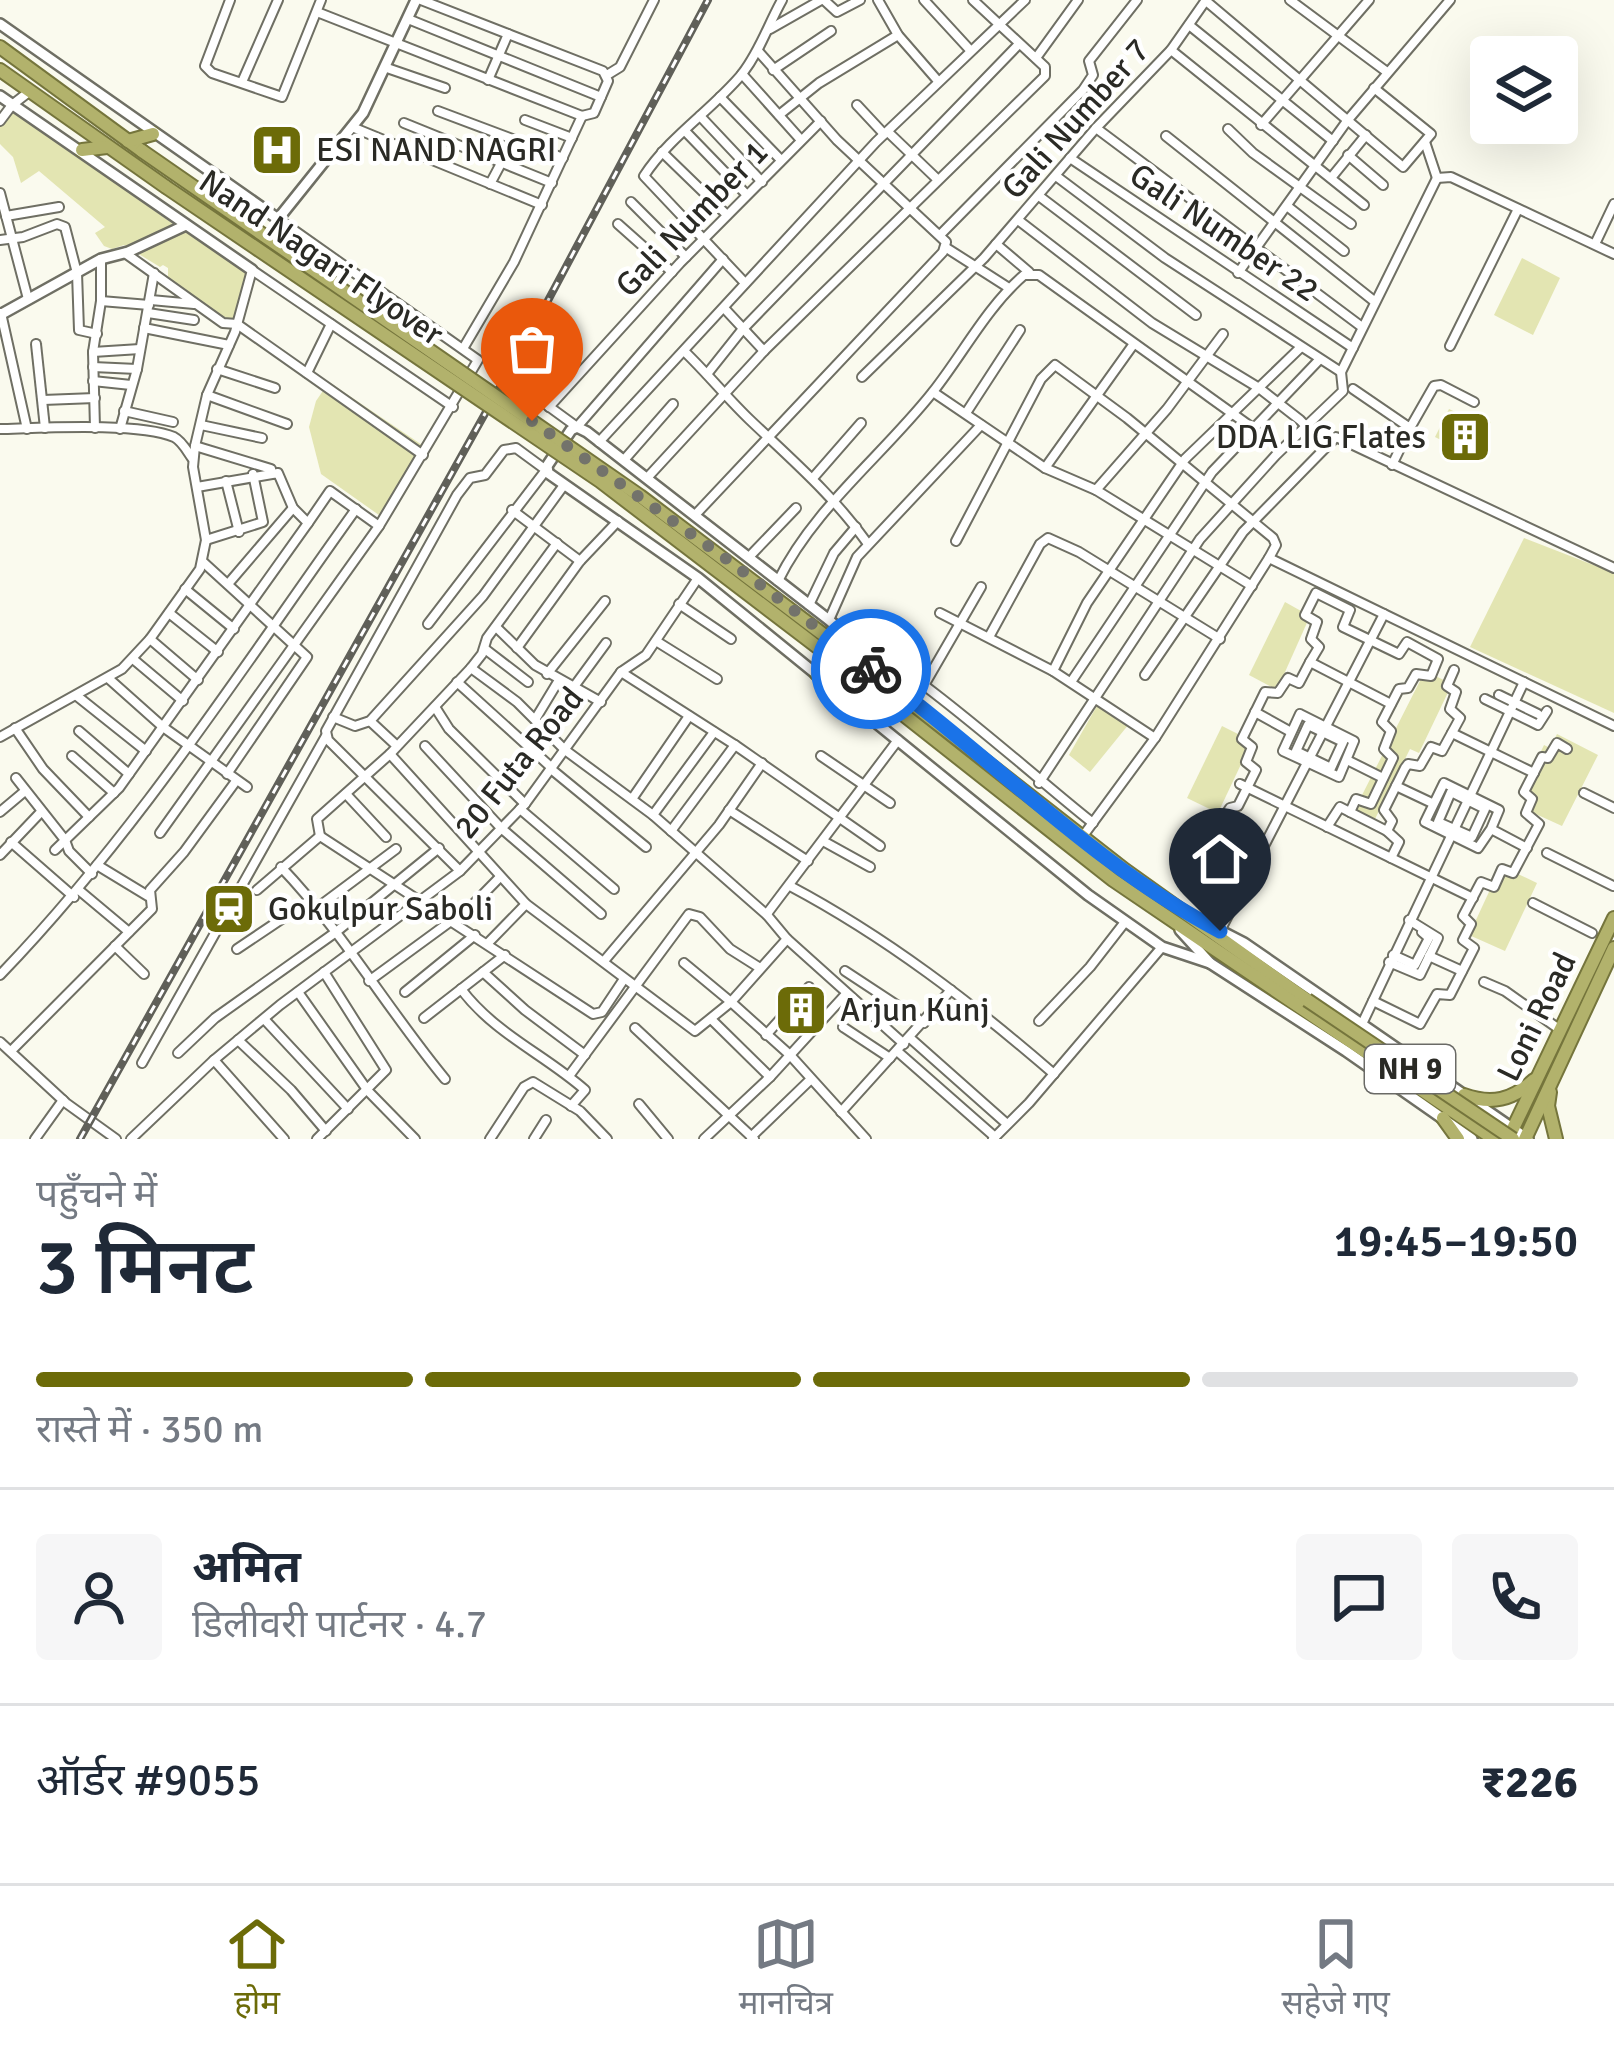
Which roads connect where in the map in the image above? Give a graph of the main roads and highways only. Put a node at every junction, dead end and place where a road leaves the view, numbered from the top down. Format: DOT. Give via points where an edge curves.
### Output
graph roads {
  1 [pos="0,47"];
  2 [pos="0,70"];
  3 [pos="153,134"];
  4 [pos="128,141"];
  5 [pos="108,146"];
  6 [pos="82,150"];
  7 [pos="830,648"];
  8 [pos="849,671"];
  9 [pos="817,674"];
  10 [pos="1614,918"];
  11 [pos="1176,919"];
  12 [pos="1219,948"];
  13 [pos="1614,948"];
  14 [pos="1545,1077"];
  15 [pos="1464,1095"];
  16 [pos="1443,1118"];
  17 [pos="1519,1137"];
  18 [pos="1458,1139"];
  19 [pos="1494,1139"];
  20 [pos="1556,1139"];
  1 -- 4 [label="highway, NH 9"];
  2 -- 5 [label="highway, NH 9"];
  3 -- 4 [label="highway"];
  4 -- 7 [label="highway, Nand Nagari Flyover / NH 9, bridge" via="640,496"];
  5 -- 6 [label="highway"];
  5 -- 7 [label="highway, Nand Nagari Flyover / NH 9, bridge"];
  7 -- 8 [label="highway, Nand Nagari Flyover / NH 9"];
  7 -- 11 [label="highway, Nand Nagari Flyover / NH 9" via="864,664"];
  8 -- 9 [label="highway"];
  8 -- 11 [label="highway, NH 9" via="1088,861"];
  10 -- 14 [label="highway, Loni Road"];
  11 -- 12 [label="highway, NH 9"];
  12 -- 17 [label="highway, NH 9, bridge"];
  12 -- 19 [label="highway, NH 9"];
  13 -- 14 [label="highway, Loni Road"];
  14 -- 15 [label="highway" via="1504,1100"];
  14 -- 17 [label="highway, Loni Road"];
  14 -- 20 [label="highway"];
  16 -- 18 [label="highway"];
}
